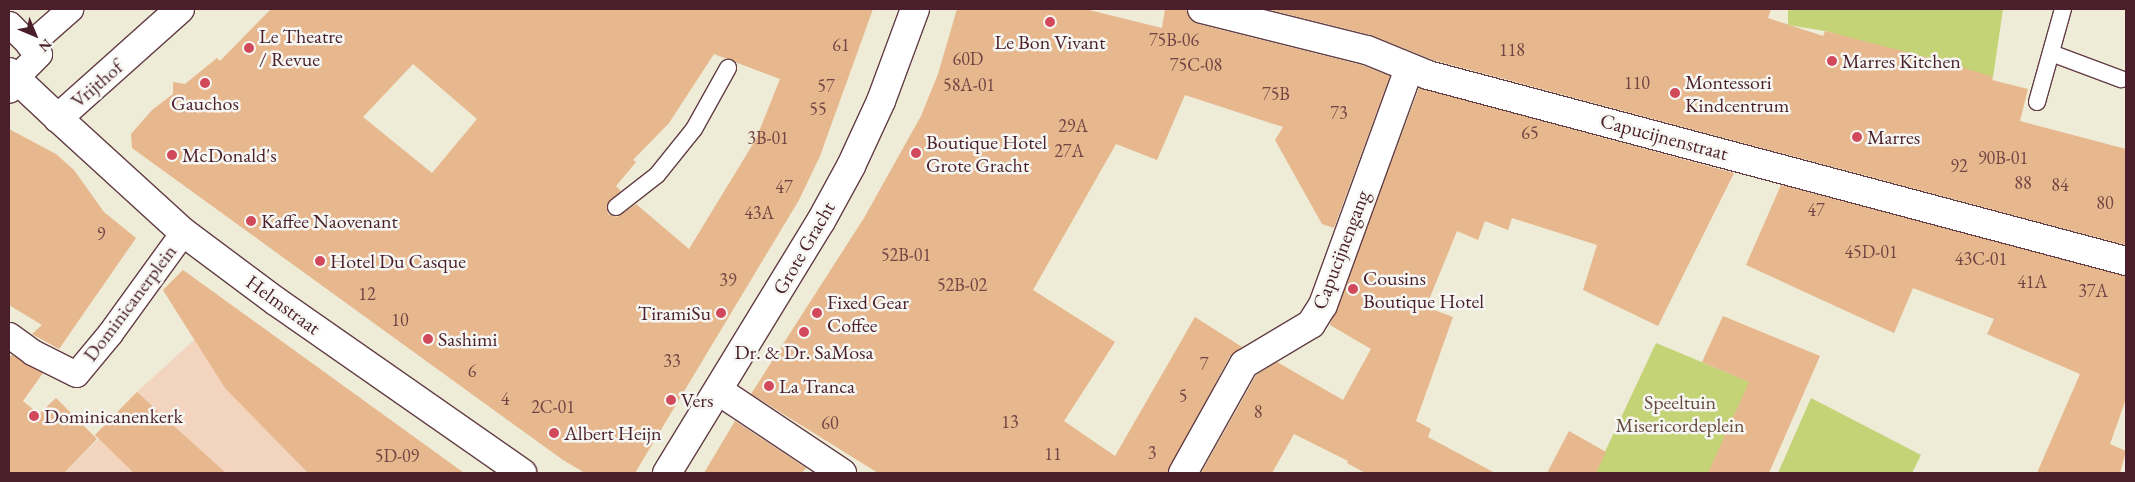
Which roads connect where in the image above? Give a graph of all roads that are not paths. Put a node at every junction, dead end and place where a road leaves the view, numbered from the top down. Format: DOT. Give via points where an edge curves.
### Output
graph roads {
  1 [pos="70,9"];
  2 [pos="180,9"];
  3 [pos="916,9"];
  4 [pos="1202,9"];
  5 [pos="2063,9"];
  6 [pos="9,24"];
  7 [pos="29,45"];
  8 [pos="2051,53"];
  9 [pos="728,68"];
  10 [pos="1409,69"];
  11 [pos="2121,79"];
  12 [pos="11,80"];
  13 [pos="2038,102"];
  14 [pos="58,118"];
  15 [pos="616,207"];
  16 [pos="183,232"];
  17 [pos="2126,261"];
  18 [pos="9,335"];
  19 [pos="719,390"];
  20 [pos="522,473"];
  21 [pos="667,473"];
  22 [pos="842,473"];
  23 [pos="1184,473"];
  1 -- 7 [label="street"];
  2 -- 14 [label="street, Vrijthof"];
  3 -- 19 [label="street, Grote Gracht" via="881,101 851,166"];
  4 -- 10 [label="street, Capucijnenstraat" via="1367,50"];
  5 -- 8 [label="lane"];
  6 -- 7 [label="street"];
  7 -- 12 [label="street, Vrijthof" via="38,54"];
  8 -- 11 [label="lane"];
  8 -- 13 [label="lane"];
  9 -- 15 [label="lane" via="688,136 657,175"];
  10 -- 17 [label="street, Capucijnenstraat"];
  10 -- 23 [label="street, Capucijnengang" via="1323,305 1311,324 1244,364"];
  12 -- 14 [label="street, Vrijthof"];
  14 -- 16 [label="street, Helmstraat"];
  16 -- 18 [label="street, Dominicanerplein" via="76,374 32,352"];
  16 -- 20 [label="street, Helmstraat" via="277,302"];
  19 -- 21 [label="street, Grote Gracht"];
  19 -- 22 [label="street"];
}
